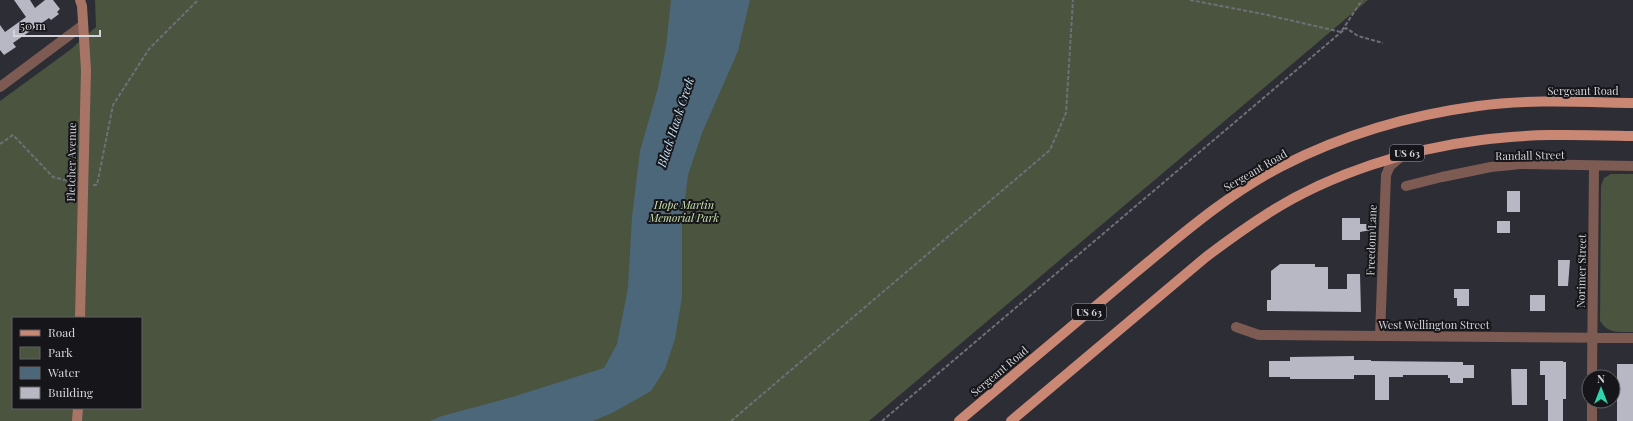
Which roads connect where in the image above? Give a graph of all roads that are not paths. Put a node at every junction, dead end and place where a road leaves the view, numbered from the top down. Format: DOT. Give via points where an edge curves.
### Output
graph roads {
  1 [pos="82,2"];
  2 [pos="83,25"];
  3 [pos="0,87"];
  4 [pos="1633,102"];
  5 [pos="1633,136"];
  6 [pos="1405,154"];
  7 [pos="1594,166"];
  8 [pos="1633,166"];
  9 [pos="1406,186"];
  10 [pos="80,317"];
  11 [pos="1236,327"];
  12 [pos="1380,336"];
  13 [pos="1593,337"];
  14 [pos="1633,338"];
  15 [pos="1592,369"];
  16 [pos="78,409"];
  17 [pos="1592,409"];
  18 [pos="77,421"];
  19 [pos="960,421"];
  20 [pos="1011,421"];
  21 [pos="1592,421"];
  1 -- 2 [label="main road, Fletcher Avenue"];
  2 -- 3 [label="street"];
  2 -- 10 [label="main road, Fletcher Avenue" via="86,70"];
  4 -- 19 [label="main road, Sergeant Road / US 63" via="1523,102 1433,113 1347,137 1283,166 1226,201 1181,235"];
  5 -- 6 [label="main road, US 63" via="1521,136 1482,139"];
  6 -- 12 [label="street, Freedom Lane" via="1390,166 1386,175"];
  6 -- 20 [label="main road, US 63" via="1300,195 1239,232"];
  7 -- 8 [label="street, Randall Street"];
  7 -- 9 [label="street, Randall Street" via="1521,164 1491,167"];
  7 -- 13 [label="street, Norimer Street"];
  11 -- 12 [label="street, West Wellington Street" via="1259,335"];
  12 -- 13 [label="street, West Wellington Street"];
  13 -- 14 [label="street, West Wellington Street"];
  13 -- 15 [label="street, Norimer Street"];
  16 -- 18 [label="main road"];
  17 -- 21 [label="street"];
}
